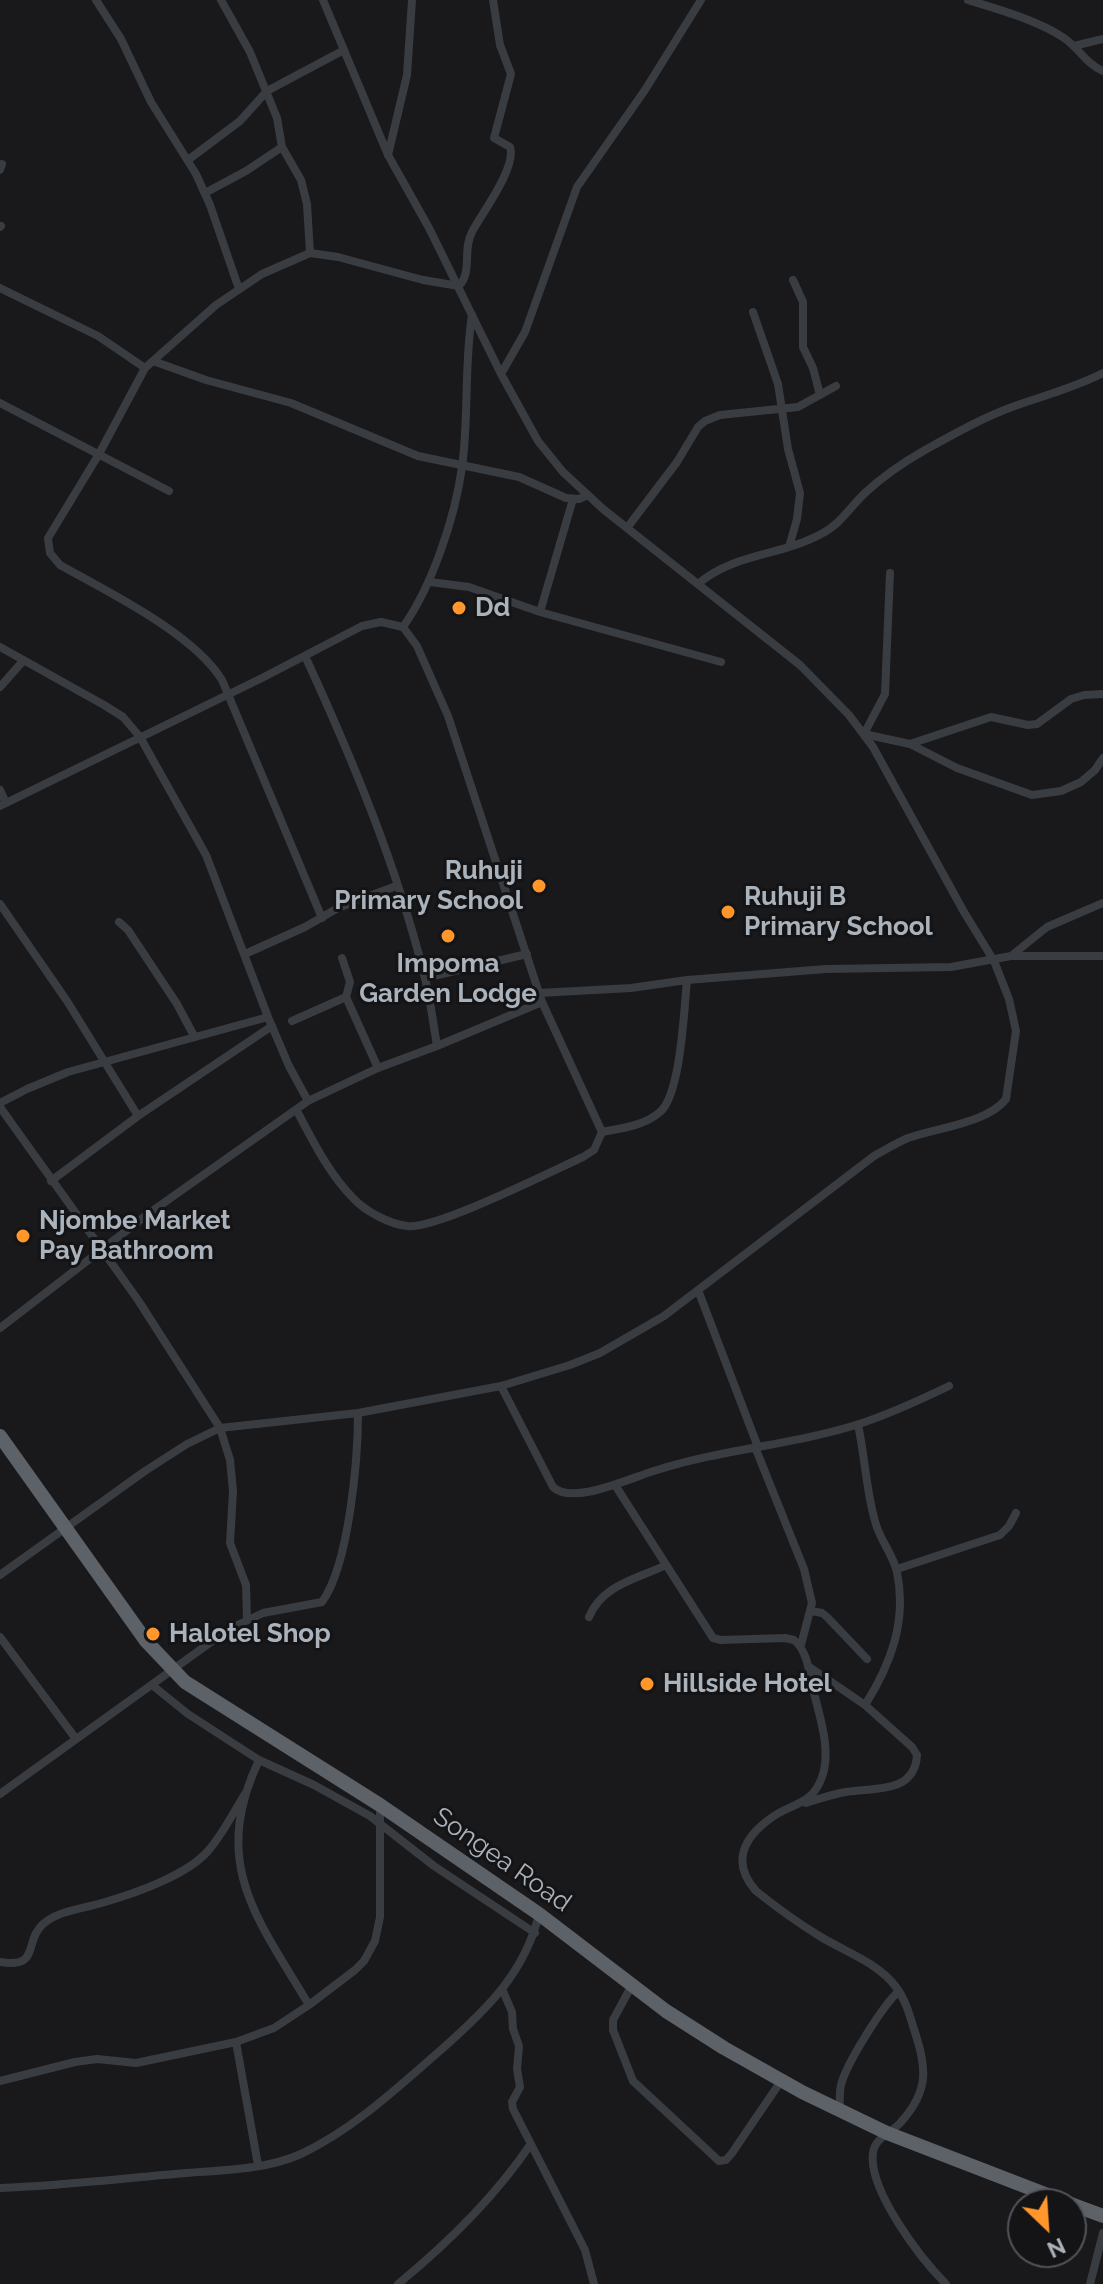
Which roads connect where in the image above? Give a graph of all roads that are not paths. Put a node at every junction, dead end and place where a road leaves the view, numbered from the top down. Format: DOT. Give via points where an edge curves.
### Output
graph roads {
  1 [pos="96,0"];
  2 [pos="221,0"];
  3 [pos="323,0"];
  4 [pos="412,0"];
  5 [pos="493,0"];
  6 [pos="701,0"];
  7 [pos="968,0"];
  8 [pos="1103,39"];
  9 [pos="1074,46"];
  10 [pos="344,50"];
  11 [pos="1103,71"];
  12 [pos="267,91"];
  13 [pos="282,147"];
  14 [pos="388,155"];
  15 [pos="188,160"];
  16 [pos="205,193"];
  17 [pos="310,253"];
  18 [pos="793,280"];
  19 [pos="459,286"];
  20 [pos="0,288"];
  21 [pos="239,289"];
  22 [pos="753,312"];
  23 [pos="472,314"];
  24 [pos="153,361"];
  25 [pos="145,368"];
  26 [pos="1103,373"];
  27 [pos="501,374"];
  28 [pos="836,386"];
  29 [pos="820,395"];
  30 [pos="0,403"];
  31 [pos="783,408"];
  32 [pos="99,454"];
  33 [pos="462,465"];
  34 [pos="169,491"];
  35 [pos="588,495"];
  36 [pos="573,499"];
  37 [pos="627,528"];
  38 [pos="789,547"];
  39 [pos="890,573"];
  40 [pos="430,582"];
  41 [pos="698,584"];
  42 [pos="540,612"];
  43 [pos="403,627"];
  44 [pos="0,647"];
  45 [pos="305,656"];
  46 [pos="23,661"];
  47 [pos="721,662"];
  48 [pos="0,687"];
  49 [pos="228,694"];
  50 [pos="1103,694"];
  51 [pos="864,734"];
  52 [pos="140,737"];
  53 [pos="910,744"];
  54 [pos="1103,758"];
  55 [pos="0,790"];
  56 [pos="3,804"];
  57 [pos="396,886"];
  58 [pos="1103,903"];
  59 [pos="0,904"];
  60 [pos="322,918"];
  61 [pos="119,922"];
  62 [pos="245,954"];
  63 [pos="527,954"];
  64 [pos="1011,956"];
  65 [pos="1103,956"];
  66 [pos="342,958"];
  67 [pos="994,961"];
  68 [pos="425,978"];
  69 [pos="687,980"];
  70 [pos="346,997"];
  71 [pos="541,998"];
  72 [pos="268,1017"];
  73 [pos="292,1021"];
  74 [pos="272,1026"];
  75 [pos="194,1036"];
  76 [pos="437,1046"];
  77 [pos="104,1062"];
  78 [pos="378,1068"];
  79 [pos="308,1101"];
  80 [pos="0,1105"];
  81 [pos="297,1111"];
  82 [pos="138,1116"];
  83 [pos="602,1132"];
  84 [pos="51,1181"];
  85 [pos="101,1249"];
  86 [pos="698,1290"];
  87 [pos="0,1328"];
  88 [pos="501,1386"];
  89 [pos="949,1386"];
  90 [pos="358,1413"];
  91 [pos="858,1425"];
  92 [pos="220,1428"];
  93 [pos="0,1436"];
  94 [pos="756,1447"];
  95 [pos="615,1485"];
  96 [pos="1016,1513"];
  97 [pos="65,1530"];
  98 [pos="666,1565"];
  99 [pos="897,1569"];
  100 [pos="0,1575"];
  101 [pos="811,1611"];
  102 [pos="589,1617"];
  103 [pos="247,1619"];
  104 [pos="0,1637"];
  105 [pos="801,1645"];
  106 [pos="867,1659"];
  107 [pos="806,1664"];
  108 [pos="172,1671"];
  109 [pos="152,1685"];
  110 [pos="865,1705"];
  111 [pos="76,1739"];
  112 [pos="259,1760"];
  113 [pos="0,1794"];
  114 [pos="245,1794"];
  115 [pos="801,1804"];
  116 [pos="380,1805"];
  117 [pos="380,1823"];
  118 [pos="539,1914"];
  119 [pos="535,1933"];
  120 [pos="0,1962"];
  121 [pos="632,1985"];
  122 [pos="503,1991"];
  123 [pos="899,1991"];
  124 [pos="309,2005"];
  125 [pos="236,2042"];
  126 [pos="0,2081"];
  127 [pos="781,2081"];
  128 [pos="840,2111"];
  129 [pos="887,2133"];
  130 [pos="530,2145"];
  131 [pos="258,2165"];
  132 [pos="0,2188"];
  133 [pos="1030,2188"];
  134 [pos="1103,2233"];
  135 [pos="398,2284"];
  136 [pos="594,2284"];
  137 [pos="946,2284"];
  138 [pos="1090,2284"];
  1 -- 15 [label="street"];
  2 -- 12 [label="street"];
  3 -- 10 [label="street"];
  4 -- 14 [label="street" via="407,75"];
  5 -- 19 [label="street" via="511,74 494,138 510,147 512,155 470,236 468,272"];
  6 -- 27 [label="street" via="577,187 525,332"];
  7 -- 9 [label="street" via="1061,35"];
  8 -- 9 [label="street"];
  9 -- 11 [label="street"];
  10 -- 12 [label="street"];
  10 -- 14 [label="street"];
  12 -- 13 [label="street"];
  12 -- 15 [label="street" via="240,121"];
  13 -- 16 [label="street"];
  13 -- 17 [label="street" via="304,188"];
  14 -- 19 [label="street"];
  15 -- 16 [label="street"];
  16 -- 21 [label="street"];
  17 -- 19 [label="street"];
  17 -- 21 [label="street"];
  18 -- 29 [label="street" via="803,302 803,347"];
  19 -- 23 [label="street"];
  20 -- 25 [label="street" via="98,336"];
  21 -- 24 [label="street"];
  22 -- 31 [label="street"];
  23 -- 27 [label="street"];
  23 -- 33 [label="street"];
  24 -- 25 [label="street"];
  24 -- 33 [label="street" via="291,403 418,456"];
  25 -- 32 [label="street"];
  26 -- 38 [label="street" via="1000,411 923,451 866,492 838,523"];
  27 -- 35 [label="street" via="538,441"];
  28 -- 29 [label="street"];
  29 -- 31 [label="street" via="798,407"];
  30 -- 32 [label="street"];
  31 -- 37 [label="street" via="705,421"];
  31 -- 38 [label="street" via="800,493"];
  32 -- 34 [label="street"];
  32 -- 49 [label="street" via="52,529 50,553 60,565 190,646 214,666"];
  33 -- 36 [label="street" via="519,477"];
  33 -- 40 [label="street"];
  35 -- 36 [label="street"];
  35 -- 37 [label="street"];
  36 -- 42 [label="street"];
  37 -- 41 [label="street"];
  38 -- 41 [label="street" via="724,566"];
  39 -- 51 [label="street" via="885,694"];
  40 -- 42 [label="street" via="469,587"];
  40 -- 43 [label="street"];
  41 -- 51 [label="street" via="800,665"];
  42 -- 47 [label="street"];
  43 -- 45 [label="street" via="381,622 362,626"];
  43 -- 63 [label="street" via="448,716"];
  44 -- 46 [label="street"];
  45 -- 49 [label="street"];
  45 -- 57 [label="street" via="353,764"];
  46 -- 48 [label="street"];
  46 -- 52 [label="street" via="123,717"];
  49 -- 52 [label="street"];
  49 -- 60 [label="street"];
  50 -- 53 [label="street" via="1071,699 1037,724 991,717"];
  51 -- 53 [label="street"];
  51 -- 67 [label="street"];
  52 -- 56 [label="street"];
  52 -- 62 [label="street" via="206,855"];
  53 -- 54 [label="street" via="957,768 1032,795 1081,782"];
  55 -- 56 [label="street"];
  57 -- 60 [label="street"];
  57 -- 68 [label="street"];
  58 -- 64 [label="street" via="1047,927"];
  59 -- 77 [label="street"];
  60 -- 62 [label="street"];
  61 -- 75 [label="street"];
  62 -- 72 [label="street"];
  63 -- 68 [label="street"];
  63 -- 71 [label="street"];
  64 -- 65 [label="street"];
  64 -- 67 [label="street"];
  66 -- 70 [label="street" via="350,982"];
  67 -- 69 [label="street"];
  67 -- 86 [label="street" via="1016,1031 1006,1099 999,1108 902,1140 874,1156"];
  68 -- 76 [label="street"];
  69 -- 71 [label="street"];
  69 -- 83 [label="street" via="669,1100 646,1121"];
  70 -- 73 [label="street"];
  70 -- 78 [label="street"];
  71 -- 76 [label="street"];
  71 -- 83 [label="street"];
  72 -- 74 [label="street"];
  72 -- 75 [label="street"];
  74 -- 79 [label="street"];
  74 -- 82 [label="street"];
  75 -- 77 [label="street"];
  76 -- 78 [label="street"];
  77 -- 80 [label="street" via="47,1080"];
  77 -- 82 [label="street"];
  78 -- 79 [label="street"];
  79 -- 81 [label="street"];
  80 -- 84 [label="street"];
  81 -- 83 [label="street" via="355,1201 406,1226 446,1218 583,1157 594,1150"];
  81 -- 85 [label="street"];
  82 -- 84 [label="street"];
  84 -- 85 [label="street"];
  85 -- 87 [label="street"];
  85 -- 92 [label="street"];
  86 -- 88 [label="street" via="600,1353"];
  86 -- 94 [label="street"];
  88 -- 90 [label="street"];
  88 -- 95 [label="street" via="559,1493"];
  89 -- 91 [label="street"];
  90 -- 92 [label="street"];
  90 -- 103 [label="street" via="353,1492 330,1591 322,1602"];
  91 -- 94 [label="street"];
  91 -- 99 [label="street" via="876,1527"];
  92 -- 97 [label="street" via="166,1458"];
  92 -- 103 [label="street" via="233,1491 230,1543 246,1585"];
  93 -- 97 [label="highway, Songea Road"];
  94 -- 95 [label="street" via="691,1459"];
  94 -- 101 [label="street" via="804,1569"];
  95 -- 98 [label="street"];
  96 -- 99 [label="street" via="1000,1535"];
  97 -- 100 [label="street"];
  97 -- 108 [label="highway, Songea Road"];
  98 -- 102 [label="street" via="605,1593"];
  98 -- 105 [label="street" via="713,1638 785,1638"];
  99 -- 110 [label="street" via="898,1631 883,1676"];
  101 -- 105 [label="street"];
  101 -- 106 [label="street" via="827,1617"];
  103 -- 108 [label="street"];
  104 -- 111 [label="street"];
  105 -- 107 [label="street"];
  107 -- 110 [label="street"];
  107 -- 115 [label="street" via="826,1755 823,1776"];
  108 -- 109 [label="street"];
  108 -- 116 [label="highway, Songea Road"];
  109 -- 111 [label="street"];
  109 -- 112 [label="street"];
  110 -- 115 [label="street" via="912,1747 917,1755 913,1772 886,1789"];
  111 -- 113 [label="street"];
  112 -- 114 [label="street"];
  112 -- 117 [label="street"];
  114 -- 120 [label="street" via="199,1860 113,1900 54,1917 39,1928 24,1962"];
  114 -- 124 [label="street" via="239,1855 245,1890"];
  115 -- 123 [label="street" via="773,1816 754,1832 742,1857 749,1883 806,1927 879,1971"];
  116 -- 117 [label="street"];
  116 -- 118 [label="highway, Songea Road"];
  117 -- 119 [label="street"];
  117 -- 124 [label="street" via="375,1941 355,1970"];
  118 -- 119 [label="street"];
  118 -- 121 [label="highway, Songea Road"];
  119 -- 122 [label="street"];
  121 -- 127 [label="highway, Songea Road"];
  121 -- 127 [label="street" via="613,2030 633,2081 714,2158 726,2160"];
  122 -- 130 [label="street" via="519,2046 520,2087 512,2105"];
  122 -- 131 [label="street" via="356,2120 299,2155"];
  123 -- 128 [label="street" via="846,2072"];
  123 -- 129 [label="street" via="922,2053 925,2078 918,2100"];
  124 -- 125 [label="street" via="274,2028"];
  125 -- 126 [label="street" via="136,2063 75,2062"];
  125 -- 131 [label="street"];
  127 -- 128 [label="highway, Songea Road"];
  128 -- 129 [label="highway, Songea Road"];
  129 -- 133 [label="highway, Songea Road"];
  129 -- 137 [label="street" via="873,2151 879,2180 905,2236"];
  130 -- 135 [label="street" via="467,2221"];
  130 -- 136 [label="street" via="582,2242"];
  131 -- 132 [label="street"];
  134 -- 138 [label="street"];
}
